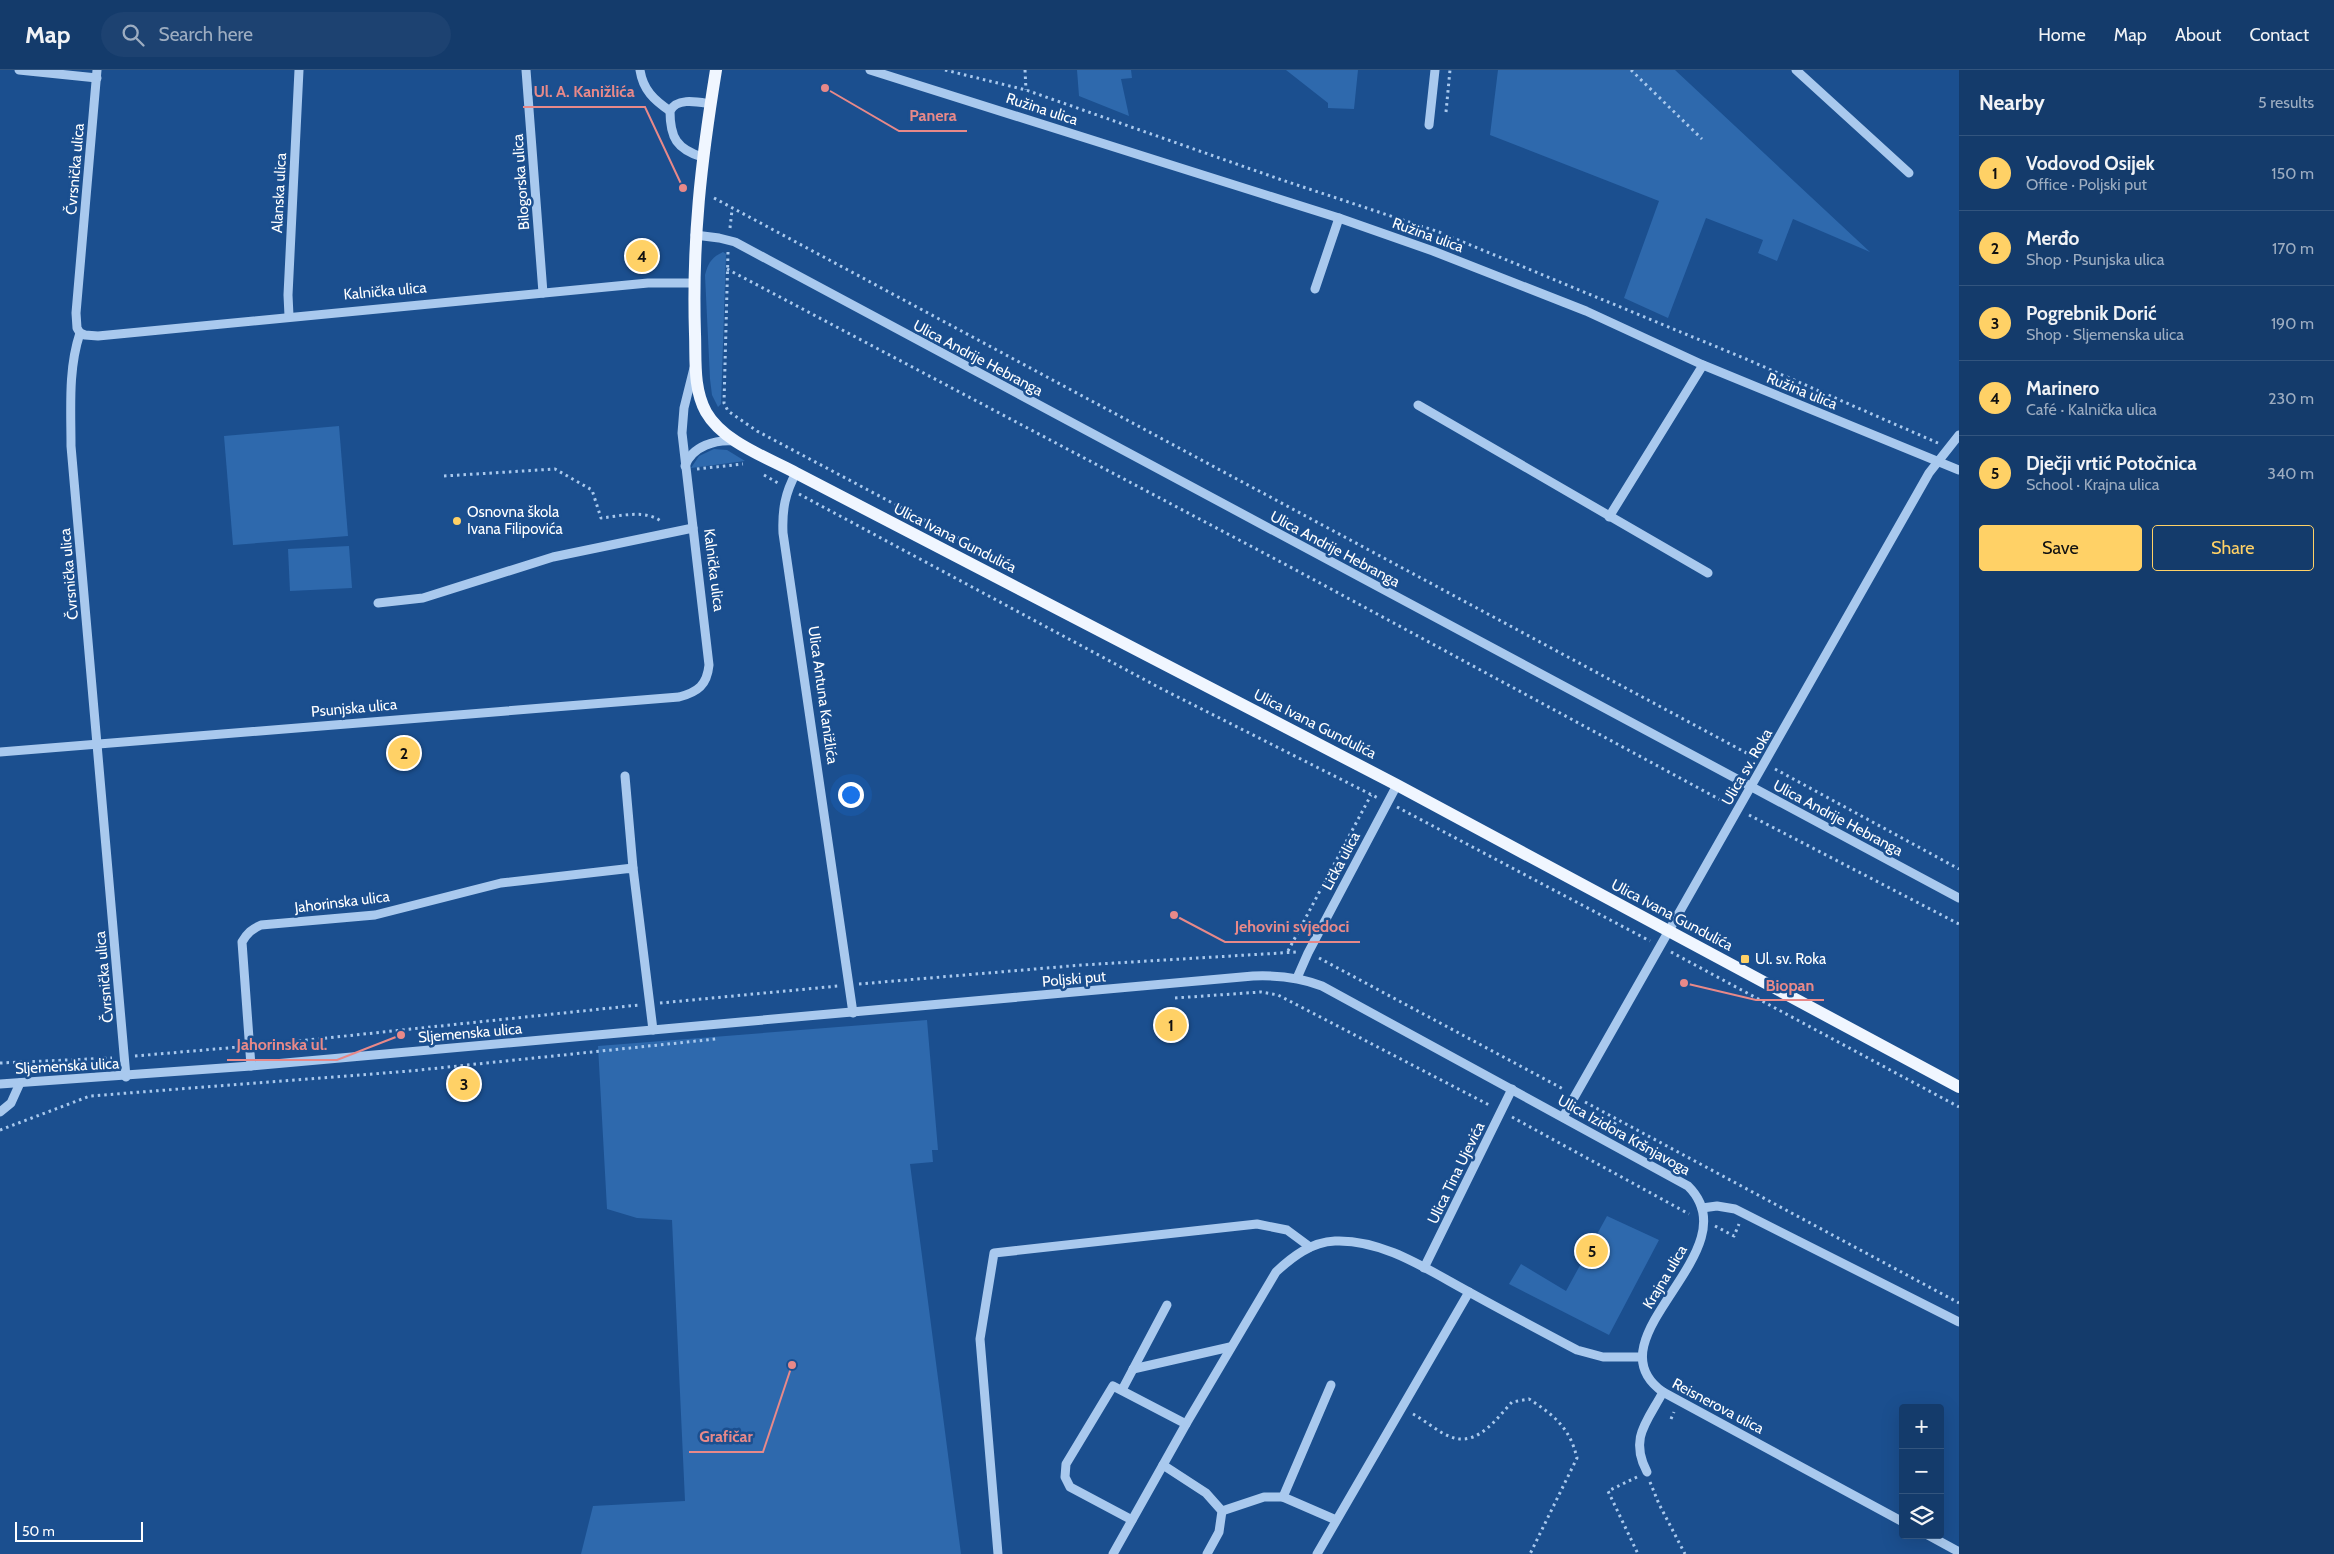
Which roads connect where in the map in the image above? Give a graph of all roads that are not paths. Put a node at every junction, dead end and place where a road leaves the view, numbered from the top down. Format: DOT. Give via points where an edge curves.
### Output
graph roads {
  1 [pos="19,70"];
  2 [pos="299,70"];
  3 [pos="526,70"];
  4 [pos="640,70"];
  5 [pos="716,70"];
  6 [pos="870,70"];
  7 [pos="1435,70"];
  8 [pos="1796,70"];
  9 [pos="97,74"];
  10 [pos="711,104"];
  11 [pos="670,111"];
  12 [pos="1429,125"];
  13 [pos="702,157"];
  14 [pos="1909,173"];
  15 [pos="1339,218"];
  16 [pos="695,235"];
  17 [pos="693,283"];
  18 [pos="1315,289"];
  19 [pos="543,293"];
  20 [pos="289,316"];
  21 [pos="80,333"];
  22 [pos="696,361"];
  23 [pos="1703,365"];
  24 [pos="1418,406"];
  25 [pos="1959,435"];
  26 [pos="738,442"];
  27 [pos="1938,461"];
  28 [pos="685,468"];
  29 [pos="1959,470"];
  30 [pos="796,473"];
  31 [pos="1609,517"];
  32 [pos="693,528"];
  33 [pos="1708,573"];
  34 [pos="378,604"];
  35 [pos="706,682"];
  36 [pos="99,743"];
  37 [pos="0,752"];
  38 [pos="625,776"];
  39 [pos="1396,785"];
  40 [pos="1751,787"];
  41 [pos="633,868"];
  42 [pos="1959,898"];
  43 [pos="1668,932"];
  44 [pos="1297,978"];
  45 [pos="852,1013"];
  46 [pos="653,1030"];
  47 [pos="251,1066"];
  48 [pos="126,1077"];
  49 [pos="20,1083"];
  50 [pos="0,1084"];
  51 [pos="1959,1087"];
  52 [pos="1512,1089"];
  53 [pos="0,1112"];
  54 [pos="1563,1117"];
  55 [pos="1702,1208"];
  56 [pos="1310,1247"];
  57 [pos="1424,1268"];
  58 [pos="1469,1292"];
  59 [pos="1167,1305"];
  60 [pos="1959,1322"];
  61 [pos="1230,1347"];
  62 [pos="1642,1357"];
  63 [pos="1133,1369"];
  64 [pos="1331,1385"];
  65 [pos="1122,1390"];
  66 [pos="1663,1392"];
  67 [pos="1186,1424"];
  68 [pos="1163,1465"];
  69 [pos="1647,1472"];
  70 [pos="1283,1497"];
  71 [pos="1222,1511"];
  72 [pos="1132,1520"];
  73 [pos="1336,1520"];
  74 [pos="1899,1520"];
  75 [pos="1935,1539"];
  76 [pos="1957,1552"];
  77 [pos="998,1554"];
  78 [pos="1113,1554"];
  79 [pos="1207,1554"];
  80 [pos="1317,1554"];
  1 -- 9 [label="street"];
  2 -- 20 [label="street, Alanska ulica"];
  3 -- 19 [label="street, Bilogorska ulica"];
  4 -- 11 [label="street" via="648,93"];
  5 -- 10 [label="main road"];
  6 -- 15 [label="street, Ružina ulica"];
  7 -- 12 [label="street"];
  8 -- 14 [label="street"];
  9 -- 21 [label="street, Čvrsnička ulica" via="76,313"];
  10 -- 11 [label="street" via="684,102"];
  10 -- 13 [label="main road, Kalnička ulica"];
  11 -- 13 [label="street" via="671,128 677,144"];
  13 -- 16 [label="main road, Kalnička ulica"];
  15 -- 18 [label="street"];
  15 -- 23 [label="street, Ružina ulica" via="1586,311"];
  16 -- 17 [label="main road, Kalnička ulica"];
  16 -- 40 [label="street, Ulica Andrije Hebranga" via="728,240"];
  17 -- 19 [label="street, Kalnička ulica" via="655,283"];
  17 -- 22 [label="main road, Kalnička ulica"];
  19 -- 20 [label="street, Kalnička ulica"];
  20 -- 21 [label="street, Kalnička ulica" via="98,336"];
  21 -- 36 [label="street, Čvrsnička ulica" via="72,375 71,446"];
  22 -- 26 [label="main road, Ulica Ivana Gundulića" via="697,386 706,412 721,430"];
  22 -- 28 [label="street, Kalnička ulica" via="682,423"];
  23 -- 27 [label="street, Ružina ulica"];
  23 -- 31 [label="street"];
  24 -- 31 [label="street"];
  25 -- 27 [label="street, Ulica sv. Roka"];
  26 -- 28 [label="street" via="722,441 705,446 692,455"];
  26 -- 30 [label="main road, Ulica Ivana Gundulića"];
  27 -- 29 [label="street, Ružina ulica"];
  27 -- 40 [label="street, Ulica sv. Roka"];
  28 -- 32 [label="street, Kalnička ulica"];
  30 -- 39 [label="main road, Ulica Ivana Gundulića"];
  30 -- 45 [label="street, Ulica Antuna Kanižlića" via="784,505 783,533"];
  31 -- 33 [label="street"];
  32 -- 34 [label="street" via="554,557 423,598"];
  32 -- 35 [label="street, Kalnička ulica" via="709,665"];
  35 -- 36 [label="street, Psunjska ulica" via="698,691 679,696"];
  36 -- 37 [label="street, Psunjska ulica"];
  36 -- 48 [label="street, Čvrsnička ulica"];
  38 -- 41 [label="street"];
  39 -- 43 [label="main road, Ulica Ivana Gundulića"];
  39 -- 44 [label="street, Lička ulica"];
  40 -- 42 [label="street, Ulica Andrije Hebranga"];
  40 -- 43 [label="street, Ulica sv. Roka"];
  41 -- 46 [label="street"];
  41 -- 47 [label="street, Jahorinska ulica" via="501,883 375,915 254,928 242,942"];
  43 -- 51 [label="main road, Ulica Ivana Gundulića"];
  43 -- 54 [label="street, Ulica sv. Roka"];
  44 -- 45 [label="street, Poljski put" via="1253,976"];
  44 -- 52 [label="street, Ulica Izidora Kršnjavoga" via="1322,986"];
  45 -- 46 [label="street, Sljemenska ulica"];
  46 -- 47 [label="street, Sljemenska ulica"];
  47 -- 48 [label="street, Sljemenska ulica"];
  48 -- 49 [label="street, Sljemenska ulica"];
  49 -- 50 [label="street, Sljemenska ulica"];
  49 -- 53 [label="street" via="11,1103"];
  52 -- 54 [label="street, Ulica Izidora Kršnjavoga"];
  52 -- 57 [label="street, Ulica Tina Ujevića"];
  54 -- 55 [label="street, Ulica Izidora Kršnjavoga" via="1683,1182 1695,1193"];
  55 -- 60 [label="street" via="1726,1206 1745,1213"];
  55 -- 62 [label="street, Krajna ulica" via="1704,1221 1699,1246 1644,1340"];
  56 -- 57 [label="street" via="1332,1241 1354,1241 1381,1248"];
  56 -- 61 [label="street" via="1291,1257 1276,1272"];
  56 -- 77 [label="street" via="1287,1230 1257,1224 994,1253 980,1339"];
  57 -- 58 [label="street"];
  58 -- 62 [label="street" via="1577,1350 1603,1357"];
  58 -- 73 [label="street"];
  59 -- 63 [label="street"];
  61 -- 63 [label="street"];
  61 -- 67 [label="street"];
  62 -- 66 [label="street, Reisnerova ulica" via="1647,1376"];
  63 -- 65 [label="street"];
  64 -- 70 [label="street"];
  65 -- 67 [label="street"];
  65 -- 72 [label="street" via="1113,1386 1066,1464 1065,1477 1070,1487"];
  66 -- 69 [label="street" via="1638,1442"];
  66 -- 74 [label="street, Reisnerova ulica"];
  67 -- 68 [label="street"];
  68 -- 71 [label="street" via="1206,1492"];
  68 -- 72 [label="street"];
  70 -- 71 [label="street" via="1264,1497"];
  70 -- 73 [label="street"];
  71 -- 79 [label="street" via="1219,1532"];
  72 -- 78 [label="street"];
  73 -- 80 [label="street"];
  75 -- 76 [label="street"];
}
